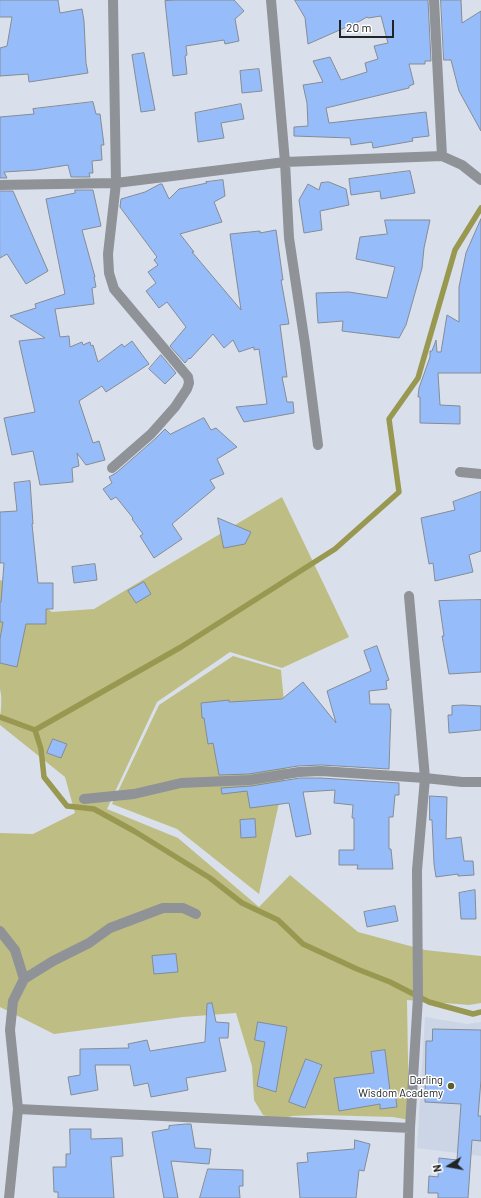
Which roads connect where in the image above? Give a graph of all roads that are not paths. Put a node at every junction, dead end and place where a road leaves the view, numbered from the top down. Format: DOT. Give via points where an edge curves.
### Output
graph roads {
  1 [pos="113,0"];
  2 [pos="271,0"];
  3 [pos="434,0"];
  4 [pos="442,156"];
  5 [pos="285,162"];
  6 [pos="481,180"];
  7 [pos="116,183"];
  8 [pos="0,185"];
  9 [pos="318,445"];
  10 [pos="112,468"];
  11 [pos="460,472"];
  12 [pos="481,474"];
  13 [pos="409,596"];
  14 [pos="425,778"];
  15 [pos="481,782"];
  16 [pos="84,799"];
  17 [pos="196,914"];
  18 [pos="0,931"];
  19 [pos="24,979"];
  20 [pos="18,1109"];
  21 [pos="410,1128"];
  22 [pos="9,1198"];
  23 [pos="408,1198"];
  1 -- 7 [label="street"];
  2 -- 5 [label="street"];
  3 -- 4 [label="street"];
  4 -- 5 [label="street"];
  4 -- 6 [label="street" via="462,165"];
  5 -- 7 [label="street"];
  5 -- 9 [label="street" via="289,238"];
  7 -- 8 [label="street"];
  7 -- 10 [label="street" via="108,254 109,273 114,289 188,377 189,383 175,407 151,434"];
  11 -- 12 [label="street"];
  13 -- 14 [label="street"];
  14 -- 15 [label="street"];
  14 -- 16 [label="street" via="321,771 250,780 181,783 134,794"];
  14 -- 21 [label="street" via="417,870 418,997"];
  17 -- 19 [label="street" via="183,908 163,908 110,928 89,944 53,961"];
  18 -- 19 [label="street" via="15,950"];
  19 -- 20 [label="street" via="13,1001 10,1030"];
  20 -- 21 [label="street"];
  20 -- 22 [label="street"];
  21 -- 23 [label="street"];
}
